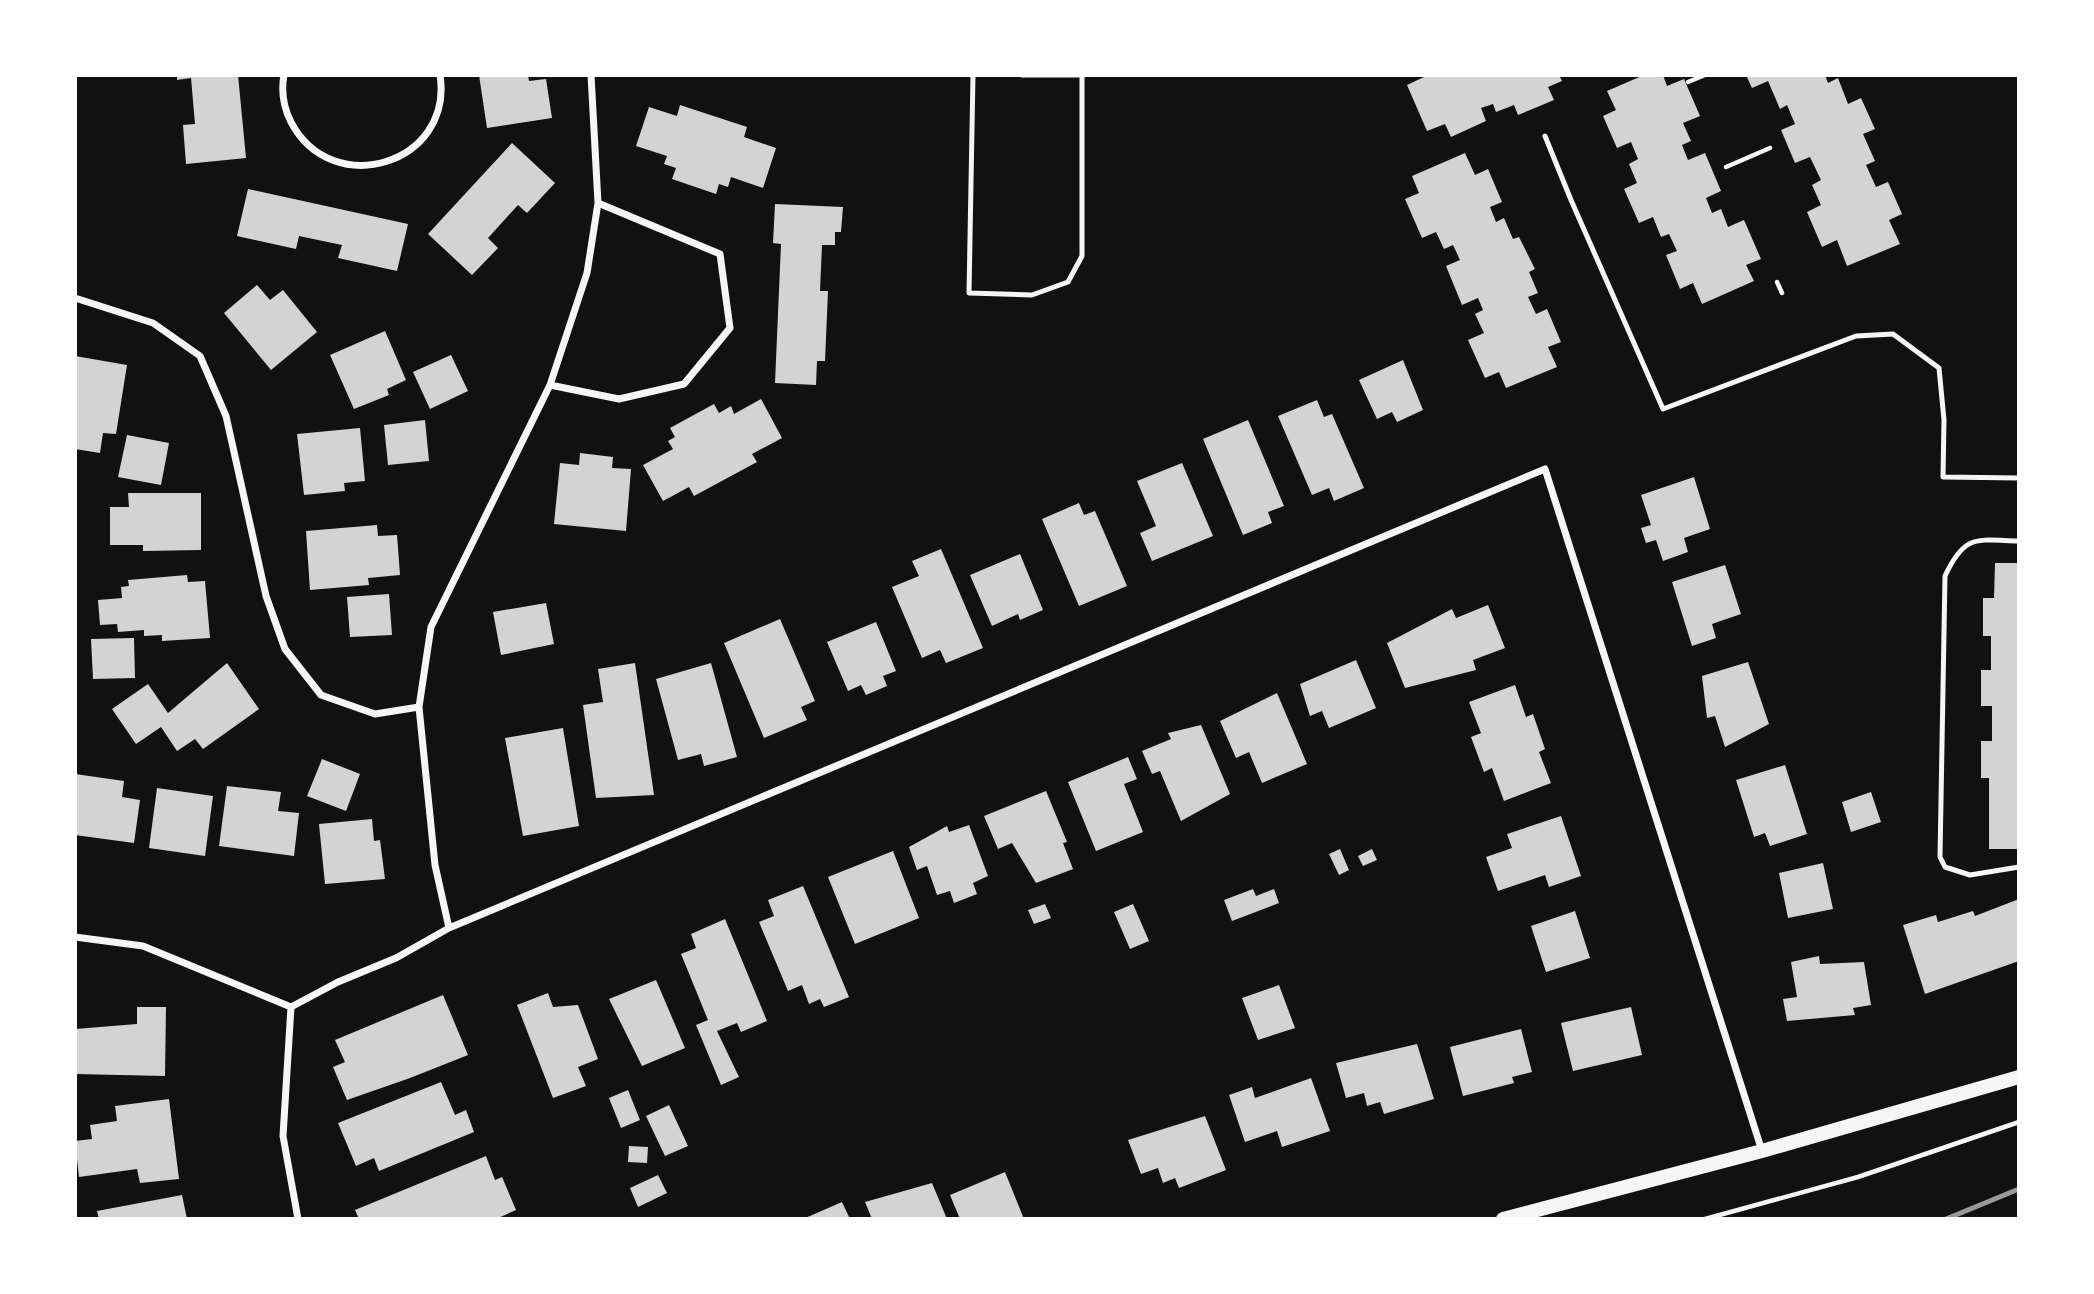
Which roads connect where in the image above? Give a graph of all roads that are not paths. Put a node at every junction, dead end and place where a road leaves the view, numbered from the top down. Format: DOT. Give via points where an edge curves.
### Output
graph roads {
  1 [pos="284,75"];
  2 [pos="440,75"];
  3 [pos="591,75"];
  4 [pos="973,75"];
  5 [pos="1022,75"];
  6 [pos="1083,75"];
  7 [pos="1545,136"];
  8 [pos="598,203"];
  9 [pos="75,298"];
  10 [pos="550,385"];
  11 [pos="2019,478"];
  12 [pos="2019,541"];
  13 [pos="419,707"];
  14 [pos="2019,867"];
  15 [pos="449,928"];
  16 [pos="75,937"];
  17 [pos="291,1007"];
  18 [pos="2019,1077"];
  19 [pos="1762,1151"];
  20 [pos="298,1219"];
  21 [pos="1503,1219"];
  1 -- 2 [label="street" via="286,111 298,136 326,158 352,166 380,165 402,156 424,138 437,114"];
  3 -- 8 [label="street"];
  4 -- 6 [label="lane" via="969,293 1032,295 1068,282 1082,256"];
  5 -- 6 [label="lane"];
  7 -- 11 [label="lane" via="1663,409 1856,336 1892,334 1939,368 1943,477"];
  8 -- 10 [label="street" via="587,273"];
  8 -- 10 [label="street" via="720,254 730,328 684,384 620,399"];
  9 -- 13 [label="street" via="153,323 200,356 226,416 266,596 285,649 321,695 375,714"];
  10 -- 13 [label="street" via="431,627"];
  12 -- 14 [label="lane" via="1976,540 1956,554 1945,576 1940,857 1945,867 1970,875"];
  13 -- 15 [label="street" via="435,865"];
  15 -- 17 [label="street"];
  15 -- 19 [label="street" via="1545,469"];
  16 -- 17 [label="street" via="143,946"];
  17 -- 20 [label="street" via="283,1136"];
  18 -- 19 [label="main road"];
  19 -- 21 [label="main road"];
}
